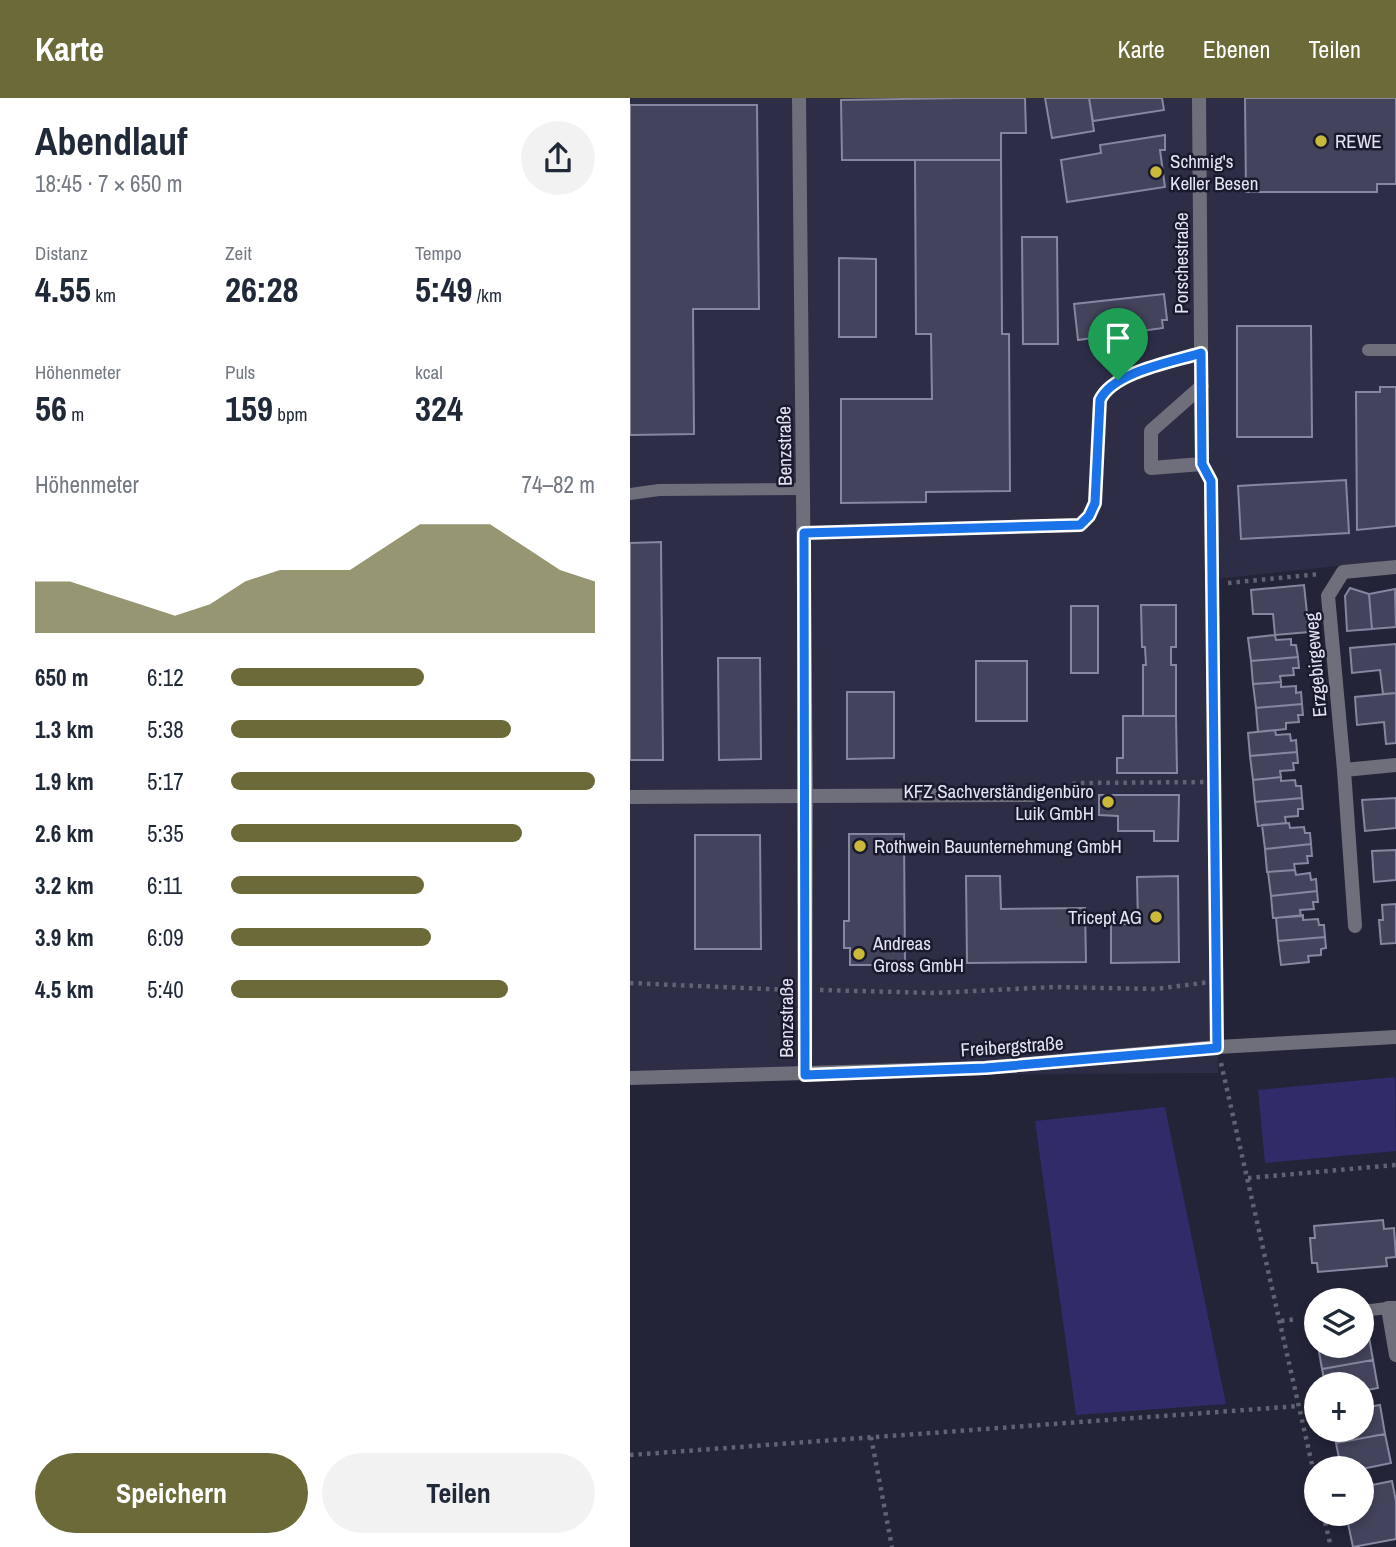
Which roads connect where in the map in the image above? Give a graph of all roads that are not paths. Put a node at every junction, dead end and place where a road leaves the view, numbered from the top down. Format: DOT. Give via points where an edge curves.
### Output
graph roads {
  1 [pos="799,98"];
  2 [pos="1199,98"];
  3 [pos="1368,350"];
  4 [pos="1396,350"];
  5 [pos="1201,353"];
  6 [pos="1202,386"];
  7 [pos="1202,464"];
  8 [pos="803,489"];
  9 [pos="630,494"];
  10 [pos="804,533"];
  11 [pos="1396,567"];
  12 [pos="1212,584"];
  13 [pos="1396,765"];
  14 [pos="1344,770"];
  15 [pos="806,794"];
  16 [pos="1032,795"];
  17 [pos="630,797"];
  18 [pos="1355,926"];
  19 [pos="1396,1037"];
  20 [pos="805,1075"];
  21 [pos="630,1078"];
  22 [pos="1392,1308"];
  23 [pos="1374,1310"];
  24 [pos="1396,1355"];
  1 -- 8 [label="street, Benzstraße"];
  2 -- 5 [label="street, Porschestraße"];
  3 -- 4 [label="lane"];
  5 -- 6 [label="street, Porschestraße"];
  5 -- 10 [label="lane" via="1118,380 1105,389 1100,400 1095,503 1080,525"];
  6 -- 7 [label="street, Porschestraße"];
  6 -- 7 [label="street" via="1151,431 1152,468"];
  7 -- 12 [label="street, Porschestraße" via="1211,481"];
  8 -- 9 [label="lane"];
  8 -- 10 [label="street, Benzstraße"];
  10 -- 15 [label="street, Benzstraße"];
  11 -- 14 [label="street, Erzgebirgeweg" via="1343,572 1328,596"];
  13 -- 14 [label="street"];
  14 -- 18 [label="street, Erzgebirgeweg"];
  15 -- 16 [label="street"];
  15 -- 17 [label="street"];
  15 -- 20 [label="street, Benzstraße"];
  19 -- 20 [label="street, Freibergstraße" via="985,1068"];
  20 -- 21 [label="street, Freibergstraße"];
  22 -- 23 [label="lane"];
  22 -- 24 [label="street"];
}
